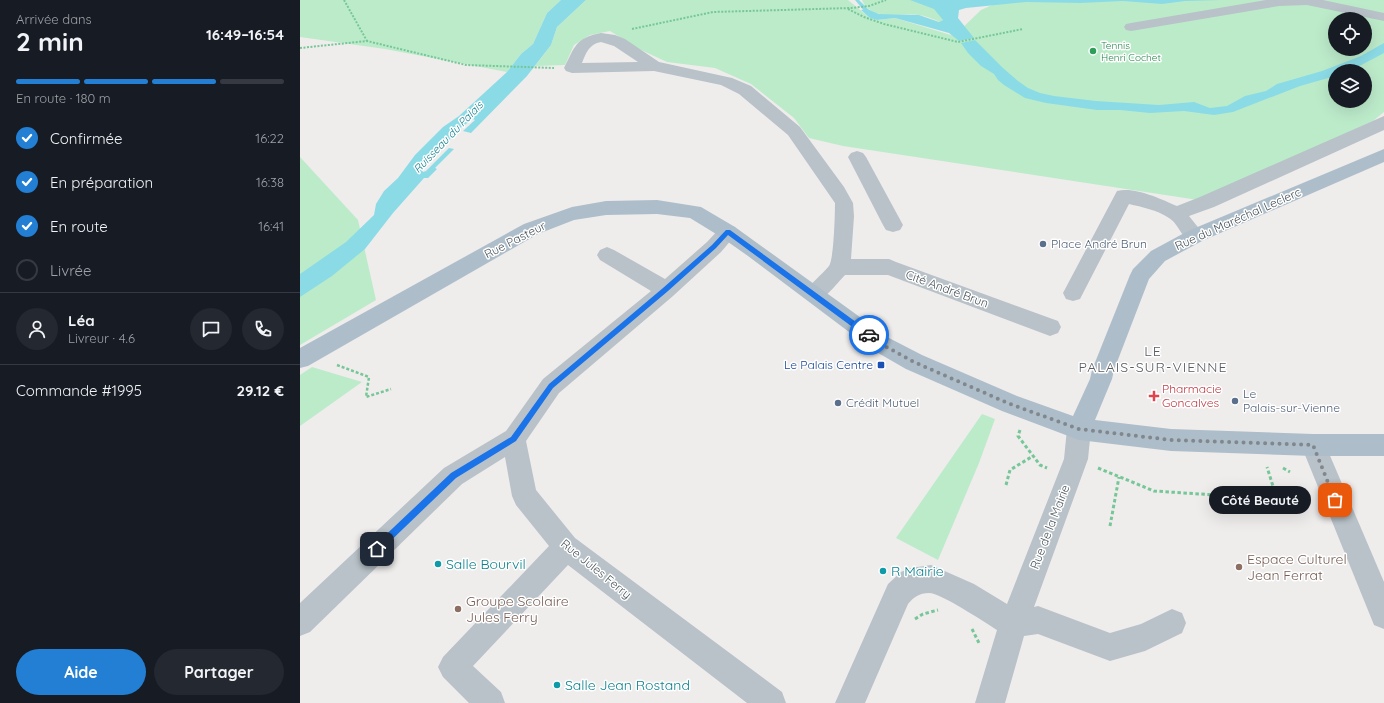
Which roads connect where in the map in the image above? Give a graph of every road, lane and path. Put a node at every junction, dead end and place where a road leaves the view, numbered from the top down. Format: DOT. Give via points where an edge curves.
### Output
graph roads {
  1 [pos="344,0"];
  2 [pos="886,0"];
  3 [pos="847,8"];
  4 [pos="1384,17"];
  5 [pos="1131,27"];
  6 [pos="1023,29"];
  7 [pos="598,37"];
  8 [pos="367,41"];
  9 [pos="300,48"];
  10 [pos="654,66"];
  11 [pos="536,67"];
  12 [pos="1384,121"];
  13 [pos="1384,155"];
  14 [pos="857,157"];
  15 [pos="1176,213"];
  16 [pos="893,225"];
  17 [pos="728,232"];
  18 [pos="1195,236"];
  19 [pos="607,255"];
  20 [pos="840,267"];
  21 [pos="666,290"];
  22 [pos="1073,293"];
  23 [pos="814,294"];
  24 [pos="1050,327"];
  25 [pos="322,346"];
  26 [pos="300,359"];
  27 [pos="391,389"];
  28 [pos="1026,410"];
  29 [pos="1079,429"];
  30 [pos="514,439"];
  31 [pos="1313,445"];
  32 [pos="1384,445"];
  33 [pos="1033,456"];
  34 [pos="1076,459"];
  35 [pos="1270,464"];
  36 [pos="1040,465"];
  37 [pos="1280,467"];
  38 [pos="1290,472"];
  39 [pos="1119,477"];
  40 [pos="1006,485"];
  41 [pos="1110,526"];
  42 [pos="566,548"];
  43 [pos="936,610"];
  44 [pos="923,614"];
  45 [pos="1384,615"];
  46 [pos="300,622"];
  47 [pos="1172,623"];
  48 [pos="1013,624"];
  49 [pos="972,628"];
  50 [pos="980,646"];
  51 [pos="490,703"];
  52 [pos="771,703"];
  53 [pos="850,703"];
  54 [pos="990,703"];
  1 -- 8 [label="path"];
  2 -- 3 [label="path" via="869,6"];
  3 -- 6 [label="path" via="884,24 958,42"];
  3 -- 7 [label="path" via="713,12"];
  4 -- 5 [label="street" via="1307,1 1279,2"];
  7 -- 10 [label="street" via="612,38"];
  7 -- 10 [label="street" via="582,46 572,68"];
  8 -- 9 [label="path"];
  8 -- 11 [label="path" via="466,65"];
  10 -- 20 [label="street" via="726,81 745,90 794,131 844,203"];
  12 -- 15 [label="street" via="1378,126 1207,202"];
  13 -- 18 [label="main road, Rue du Maréchal Leclerc"];
  14 -- 16 [label="street"];
  15 -- 18 [label="street"];
  15 -- 22 [label="street" via="1151,202 1124,196"];
  17 -- 21 [label="street"];
  17 -- 23 [label="main road, Rue Pasteur"];
  17 -- 25 [label="main road, Rue Pasteur" via="694,212 657,207 606,208 572,214 531,229"];
  18 -- 29 [label="main road, Rue du Maréchal Leclerc" via="1158,256 1140,275 1102,370 1101,379"];
  19 -- 21 [label="street"];
  20 -- 23 [label="street"];
  20 -- 24 [label="street, Cité André Brun" via="889,267"];
  21 -- 30 [label="street" via="551,386"];
  23 -- 28 [label="main road, Rue Pasteur" via="881,344 914,362"];
  25 -- 26 [label="main road, Rue Pasteur"];
  25 -- 27 [label="path" via="332,363 370,377 366,397"];
  28 -- 29 [label="main road, Rue Pasteur"];
  28 -- 33 [label="path" via="1018,436"];
  29 -- 31 [label="main road, Rue Pasteur" via="1171,440"];
  29 -- 34 [label="street, Rue de la Mairie"];
  30 -- 42 [label="street, Rue Jules Ferry" via="525,496"];
  30 -- 46 [label="street" via="453,476"];
  31 -- 32 [label="main road, Rue Pasteur"];
  31 -- 45 [label="street"];
  33 -- 36 [label="path"];
  33 -- 40 [label="path" via="1010,470"];
  34 -- 39 [label="path"];
  34 -- 48 [label="street, Rue de la Mairie"];
  35 -- 39 [label="path" via="1265,463 1277,499 1154,492"];
  37 -- 38 [label="path"];
  39 -- 41 [label="path"];
  42 -- 51 [label="street" via="453,667"];
  42 -- 52 [label="street, Rue Jules Ferry"];
  43 -- 44 [label="path"];
  47 -- 48 [label="street" via="1145,637 1110,647 1038,620"];
  48 -- 53 [label="street" via="964,594 931,579 911,582 898,594"];
  48 -- 54 [label="street, Rue de la Mairie"];
  49 -- 50 [label="path"];
}
